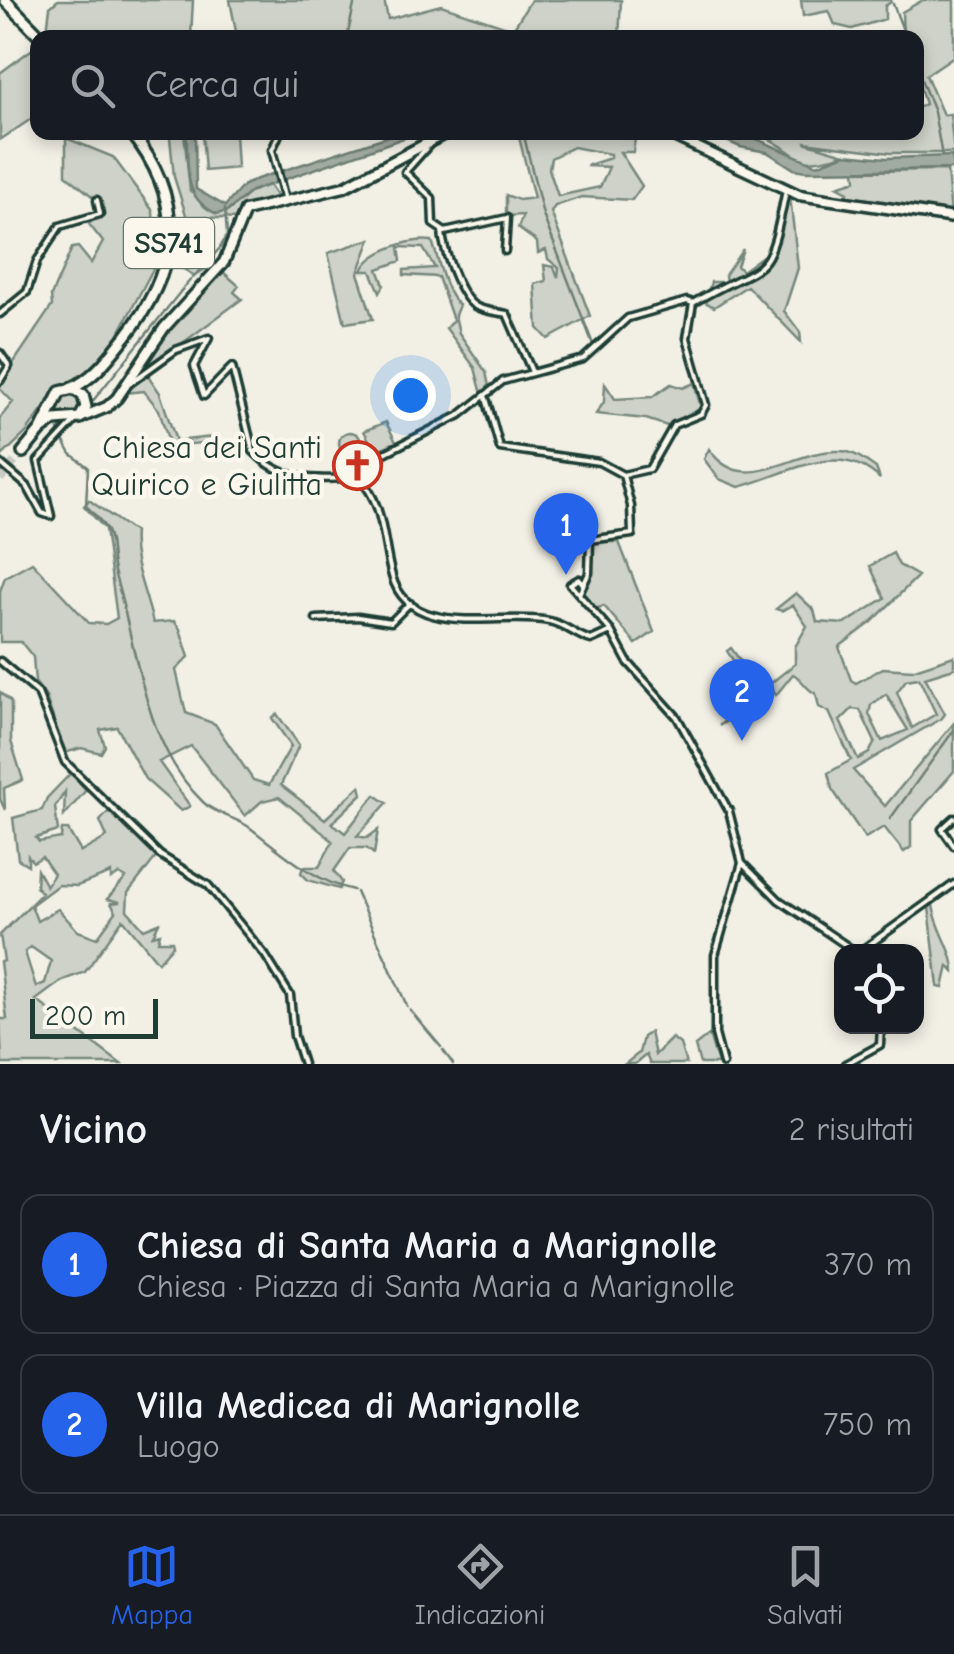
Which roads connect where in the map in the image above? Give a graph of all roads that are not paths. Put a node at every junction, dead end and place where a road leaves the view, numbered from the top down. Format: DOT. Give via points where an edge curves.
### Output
graph roads {
  1 [pos="5,0"];
  2 [pos="34,30"];
  3 [pos="138,140"];
  4 [pos="276,140"];
  5 [pos="434,140"];
  6 [pos="681,140"];
  7 [pos="786,190"];
  8 [pos="97,200"];
  9 [pos="285,204"];
  10 [pos="954,218"];
  11 [pos="442,231"];
  12 [pos="504,251"];
  13 [pos="692,304"];
  14 [pos="0,314"];
  15 [pos="0,353"];
  16 [pos="102,365"];
  17 [pos="533,374"];
  18 [pos="0,381"];
  19 [pos="126,386"];
  20 [pos="70,388"];
  21 [pos="486,398"];
  22 [pos="86,402"];
  23 [pos="53,404"];
  24 [pos="97,411"];
  25 [pos="67,426"];
  26 [pos="41,430"];
  27 [pos="22,452"];
  28 [pos="0,463"];
  29 [pos="624,476"];
  30 [pos="358,477"];
  31 [pos="583,584"];
  32 [pos="579,594"];
  33 [pos="410,603"];
  34 [pos="316,619"];
  35 [pos="611,631"];
  36 [pos="0,661"];
  37 [pos="954,818"];
  38 [pos="954,846"];
  39 [pos="742,863"];
  40 [pos="954,884"];
  41 [pos="846,944"];
  42 [pos="869,944"];
  43 [pos="881,1034"];
  44 [pos="303,1064"];
  45 [pos="723,1064"];
  46 [pos="845,1064"];
  1 -- 2 [label="main road"];
  3 -- 16 [label="main road, SS741" via="166,194 169,244 151,302"];
  4 -- 9 [label="street" via="272,148"];
  5 -- 9 [label="main road" via="344,187"];
  5 -- 11 [label="street" via="405,172 432,198 432,221"];
  6 -- 7 [label="main road"];
  7 -- 10 [label="main road"];
  7 -- 13 [label="street" via="764,267"];
  8 -- 14 [label="street" via="100,214 60,226 27,292"];
  9 -- 19 [label="main road" via="245,211 224,262 164,328"];
  11 -- 12 [label="street" via="507,218"];
  11 -- 17 [label="street" via="446,257 468,299 476,308 507,314"];
  13 -- 17 [label="street" via="628,318 587,357"];
  13 -- 29 [label="street" via="687,338 706,406 674,425 649,470"];
  15 -- 18 [label="street" via="9,366"];
  16 -- 20 [label="main road, SS741"];
  16 -- 22 [label="main road, SS741"];
  17 -- 21 [label="street" via="504,380"];
  19 -- 24 [label="main road"];
  19 -- 30 [label="street" via="176,350 209,338 194,366 203,394 232,367 260,458 297,478"];
  20 -- 22 [label="main road"];
  20 -- 23 [label="main road, SS741"];
  21 -- 29 [label="street" via="500,448 599,462"];
  21 -- 30 [label="street" via="371,460"];
  22 -- 24 [label="main road"];
  22 -- 25 [label="main road, SS741"];
  23 -- 25 [label="main road"];
  23 -- 26 [label="main road, SS741"];
  24 -- 25 [label="main road"];
  25 -- 26 [label="main road, SS741"];
  25 -- 28 [label="street" via="38,460 51,516"];
  26 -- 27 [label="main road, SS741"];
  29 -- 31 [label="street" via="632,534 590,540 590,572"];
  30 -- 33 [label="street" via="376,496 393,582"];
  31 -- 32 [label="street"];
  31 -- 32 [label="street" via="580,578 570,584"];
  32 -- 35 [label="street"];
  33 -- 34 [label="street" via="390,622"];
  33 -- 35 [label="street" via="438,617 550,621 591,640"];
  35 -- 39 [label="street" via="627,661 691,738 729,811"];
  36 -- 44 [label="street" via="38,692 65,762 160,854 208,885 265,955 290,995"];
  37 -- 38 [label="street" via="942,829"];
  39 -- 41 [label="street" via="779,900"];
  39 -- 45 [label="street" via="716,955 715,1034"];
  40 -- 42 [label="street"];
  43 -- 46 [label="street" via="880,1045"];
}
